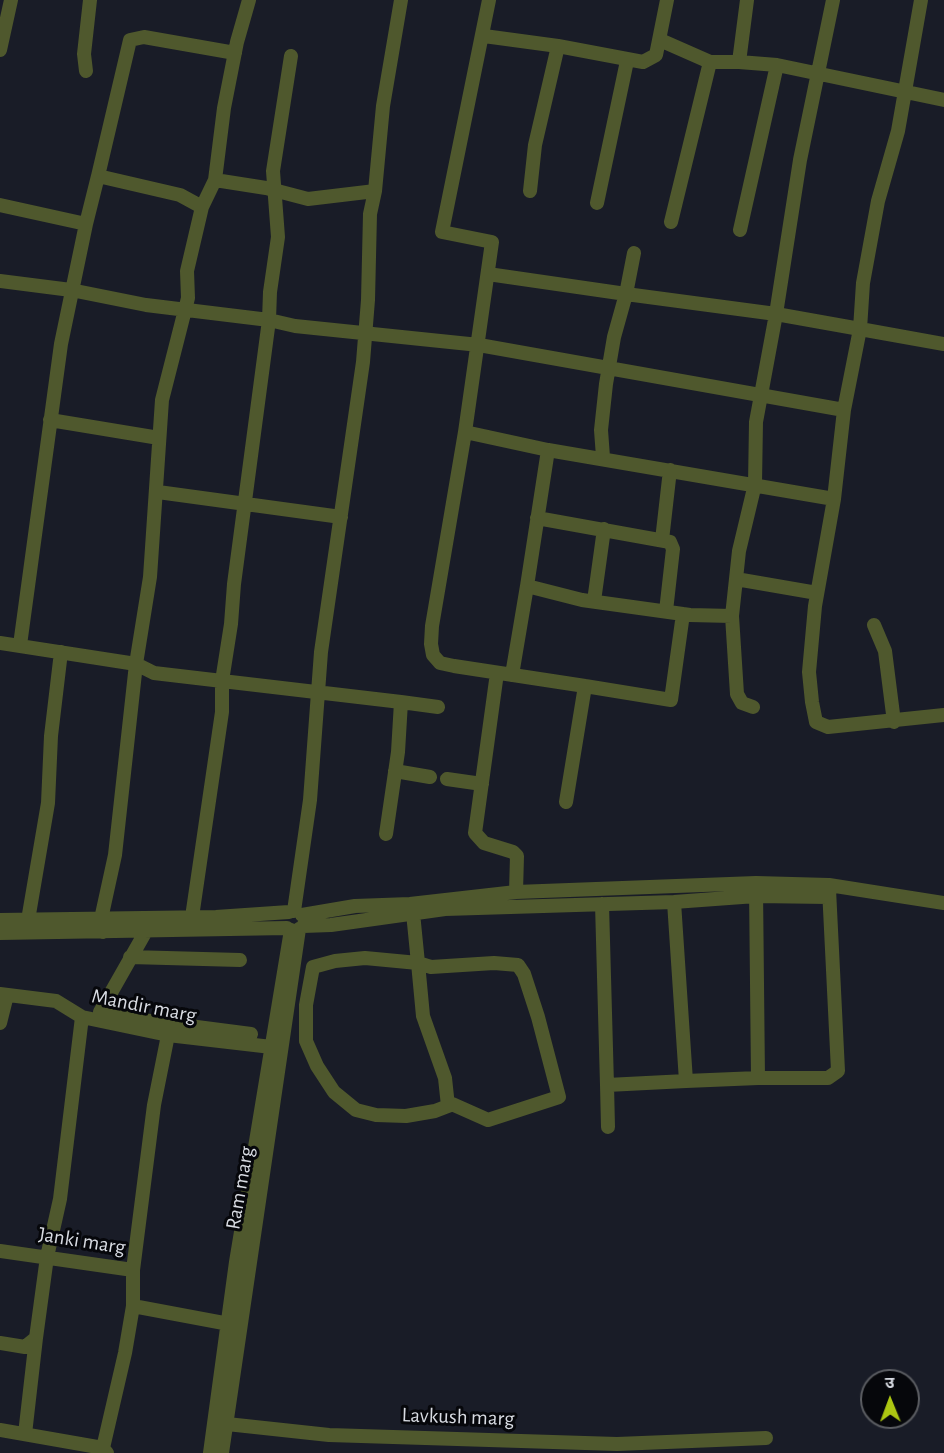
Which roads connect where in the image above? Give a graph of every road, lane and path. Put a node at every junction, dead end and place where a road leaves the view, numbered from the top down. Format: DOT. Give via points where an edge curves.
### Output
graph roads {
  1 [pos="11,0"];
  2 [pos="90,0"];
  3 [pos="249,0"];
  4 [pos="400,0"];
  5 [pos="489,0"];
  6 [pos="667,0"];
  7 [pos="747,0"];
  8 [pos="833,0"];
  9 [pos="921,0"];
  10 [pos="484,36"];
  11 [pos="660,40"];
  12 [pos="558,46"];
  13 [pos="0,50"];
  14 [pos="235,53"];
  15 [pos="291,56"];
  16 [pos="627,61"];
  17 [pos="710,62"];
  18 [pos="739,62"];
  19 [pos="777,65"];
  20 [pos="86,71"];
  21 [pos="816,75"];
  22 [pos="905,92"];
  23 [pos="944,100"];
  24 [pos="98,176"];
  25 [pos="215,180"];
  26 [pos="277,190"];
  27 [pos="375,191"];
  28 [pos="530,191"];
  29 [pos="597,203"];
  30 [pos="0,205"];
  31 [pos="202,207"];
  32 [pos="671,222"];
  33 [pos="86,224"];
  34 [pos="740,230"];
  35 [pos="634,253"];
  36 [pos="488,274"];
  37 [pos="0,281"];
  38 [pos="71,290"];
  39 [pos="626,294"];
  40 [pos="183,309"];
  41 [pos="776,314"];
  42 [pos="269,320"];
  43 [pos="860,329"];
  44 [pos="366,333"];
  45 [pos="944,344"];
  46 [pos="479,345"];
  47 [pos="609,367"];
  48 [pos="760,396"];
  49 [pos="844,410"];
  50 [pos="50,420"];
  51 [pos="465,432"];
  52 [pos="159,438"];
  53 [pos="548,450"];
  54 [pos="603,457"];
  55 [pos="670,470"];
  56 [pos="755,484"];
  57 [pos="158,492"];
  58 [pos="834,498"];
  59 [pos="244,504"];
  60 [pos="341,517"];
  61 [pos="537,518"];
  62 [pos="604,529"];
  63 [pos="662,540"];
  64 [pos="736,579"];
  65 [pos="527,586"];
  66 [pos="817,593"];
  67 [pos="594,601"];
  68 [pos="666,611"];
  69 [pos="682,614"];
  70 [pos="732,616"];
  71 [pos="874,625"];
  72 [pos="0,643"];
  73 [pos="20,645"];
  74 [pos="61,652"];
  75 [pos="136,664"];
  76 [pos="497,673"];
  77 [pos="512,675"];
  78 [pos="222,681"];
  79 [pos="585,686"];
  80 [pos="316,694"];
  81 [pos="401,702"];
  82 [pos="438,707"];
  83 [pos="753,707"];
  84 [pos="944,715"];
  85 [pos="894,722"];
  86 [pos="395,771"];
  87 [pos="430,777"];
  88 [pos="447,779"];
  89 [pos="482,784"];
  90 [pos="566,802"];
  91 [pos="386,834"];
  92 [pos="756,890"];
  93 [pos="828,891"];
  94 [pos="516,892"];
  95 [pos="674,902"];
  96 [pos="944,903"];
  97 [pos="602,904"];
  98 [pos="412,913"];
  99 [pos="0,920"];
  100 [pos="295,922"];
  101 [pos="194,923"];
  102 [pos="102,925"];
  103 [pos="27,926"];
  104 [pos="146,932"];
  105 [pos="0,933"];
  106 [pos="130,957"];
  107 [pos="240,960"];
  108 [pos="418,963"];
  109 [pos="4,995"];
  110 [pos="82,1017"];
  111 [pos="0,1023"];
  112 [pos="251,1034"];
  113 [pos="168,1035"];
  114 [pos="277,1048"];
  115 [pos="758,1078"];
  116 [pos="686,1081"];
  117 [pos="607,1085"];
  118 [pos="448,1106"];
  119 [pos="608,1126"];
  120 [pos="0,1251"];
  121 [pos="47,1257"];
  122 [pos="133,1270"];
  123 [pos="133,1306"];
  124 [pos="229,1324"];
  125 [pos="36,1338"];
  126 [pos="0,1343"];
  127 [pos="227,1424"];
  128 [pos="0,1430"];
  129 [pos="24,1434"];
  130 [pos="766,1438"];
  131 [pos="688,1447"];
  132 [pos="105,1450"];
  133 [pos="210,1453"];
  134 [pos="222,1453"];
  1 -- 13 [label="street"];
  2 -- 20 [label="street" via="84,45"];
  3 -- 14 [label="street"];
  4 -- 27 [label="street, Ram marg" via="382,106"];
  5 -- 10 [label="street"];
  6 -- 11 [label="street"];
  7 -- 18 [label="street"];
  8 -- 21 [label="street"];
  9 -- 22 [label="street"];
  10 -- 12 [label="street"];
  10 -- 36 [label="street" via="442,232 492,242"];
  11 -- 16 [label="street" via="653,59"];
  11 -- 17 [label="street"];
  12 -- 16 [label="street"];
  12 -- 28 [label="street" via="535,145"];
  14 -- 24 [label="street" via="130,39"];
  14 -- 25 [label="street"];
  15 -- 26 [label="street" via="273,171"];
  16 -- 29 [label="street"];
  17 -- 18 [label="street"];
  17 -- 32 [label="street"];
  18 -- 19 [label="street"];
  19 -- 21 [label="street"];
  19 -- 34 [label="street"];
  21 -- 22 [label="street"];
  21 -- 41 [label="street"];
  22 -- 23 [label="street"];
  22 -- 43 [label="street" via="878,201"];
  24 -- 31 [label="street" via="180,195"];
  24 -- 33 [label="street"];
  25 -- 26 [label="street"];
  25 -- 31 [label="street"];
  26 -- 27 [label="street" via="308,199"];
  26 -- 42 [label="street" via="278,237"];
  27 -- 44 [label="street, Ram marg" via="370,214"];
  30 -- 33 [label="street"];
  31 -- 40 [label="street" via="187,271 188,298"];
  33 -- 38 [label="street"];
  35 -- 39 [label="street"];
  36 -- 39 [label="street"];
  36 -- 46 [label="street"];
  37 -- 38 [label="street"];
  38 -- 40 [label="street"];
  38 -- 50 [label="street"];
  39 -- 41 [label="street"];
  39 -- 47 [label="street"];
  40 -- 42 [label="street"];
  40 -- 52 [label="street" via="162,400"];
  41 -- 43 [label="street"];
  41 -- 48 [label="street"];
  42 -- 44 [label="street"];
  42 -- 59 [label="street"];
  43 -- 45 [label="street"];
  43 -- 49 [label="street"];
  44 -- 46 [label="street"];
  44 -- 60 [label="street, Ram marg"];
  46 -- 47 [label="street"];
  46 -- 51 [label="street"];
  47 -- 48 [label="street"];
  47 -- 54 [label="street" via="601,430"];
  48 -- 49 [label="street"];
  48 -- 56 [label="street"];
  49 -- 58 [label="street"];
  50 -- 52 [label="street"];
  50 -- 73 [label="street"];
  51 -- 53 [label="street"];
  51 -- 76 [label="street" via="430,644 440,663"];
  52 -- 57 [label="street"];
  53 -- 54 [label="street"];
  53 -- 61 [label="street"];
  54 -- 55 [label="street"];
  55 -- 56 [label="street"];
  55 -- 63 [label="street"];
  56 -- 58 [label="street"];
  56 -- 64 [label="street"];
  57 -- 59 [label="street"];
  57 -- 75 [label="street"];
  58 -- 66 [label="street"];
  59 -- 60 [label="street"];
  59 -- 78 [label="street"];
  60 -- 80 [label="street, Ram marg"];
  61 -- 62 [label="street"];
  61 -- 65 [label="street"];
  62 -- 63 [label="street"];
  62 -- 67 [label="street"];
  63 -- 68 [label="street" via="670,542 673,549"];
  64 -- 66 [label="street"];
  64 -- 70 [label="street"];
  65 -- 67 [label="street"];
  65 -- 77 [label="street"];
  66 -- 85 [label="street" via="809,672 816,722 828,727"];
  67 -- 68 [label="street"];
  68 -- 69 [label="street"];
  69 -- 70 [label="street"];
  69 -- 79 [label="street" via="671,700"];
  70 -- 83 [label="street" via="737,694 742,703"];
  71 -- 85 [label="street" via="885,651"];
  72 -- 73 [label="street"];
  73 -- 74 [label="street"];
  74 -- 75 [label="street"];
  74 -- 103 [label="street" via="48,803"];
  75 -- 78 [label="street" via="154,673"];
  75 -- 102 [label="street" via="115,855"];
  76 -- 77 [label="street"];
  76 -- 89 [label="street"];
  77 -- 79 [label="street"];
  78 -- 80 [label="street"];
  78 -- 101 [label="street" via="222,712"];
  79 -- 90 [label="street"];
  80 -- 81 [label="street"];
  80 -- 100 [label="street, Ram marg" via="310,800"];
  81 -- 82 [label="street"];
  81 -- 86 [label="street"];
  84 -- 85 [label="street"];
  86 -- 87 [label="street"];
  86 -- 91 [label="street"];
  88 -- 89 [label="street"];
  89 -- 94 [label="street" via="475,833 484,843 517,856"];
  92 -- 93 [label="street"];
  92 -- 94 [label="street"];
  92 -- 95 [label="street"];
  92 -- 115 [label="street"];
  93 -- 96 [label="street"];
  93 -- 115 [label="street" via="838,1071 828,1078"];
  94 -- 100 [label="street" via="355,906"];
  95 -- 97 [label="street"];
  95 -- 116 [label="street"];
  97 -- 98 [label="street"];
  97 -- 117 [label="street"];
  98 -- 100 [label="street" via="331,925"];
  98 -- 108 [label="street"];
  99 -- 103 [label="street"];
  100 -- 101 [label="street"];
  100 -- 114 [label="street, Ram marg"];
  101 -- 102 [label="street"];
  101 -- 104 [label="street"];
  102 -- 103 [label="street"];
  102 -- 104 [label="street"];
  103 -- 105 [label="street"];
  104 -- 106 [label="street"];
  106 -- 107 [label="street"];
  106 -- 112 [label="street" via="100,1011"];
  108 -- 118 [label="street" via="423,1016 445,1078"];
  108 -- 118 [label="street" via="431,967 518,965 538,1017 559,1096 488,1120 452,1104"];
  108 -- 118 [label="street" via="365,958 313,967 306,1005 306,1041 334,1092 356,1110 406,1116"];
  109 -- 110 [label="street, Mandir marg" via="56,1001"];
  109 -- 111 [label="street"];
  110 -- 113 [label="street, Mandir marg"];
  110 -- 121 [label="street" via="60,1199"];
  113 -- 114 [label="street, Mandir marg"];
  113 -- 122 [label="street" via="154,1105"];
  114 -- 124 [label="street"];
  114 -- 127 [label="street, Ram marg"];
  115 -- 116 [label="street"];
  116 -- 117 [label="street"];
  117 -- 119 [label="street"];
  120 -- 121 [label="street, Janki marg"];
  121 -- 122 [label="street, Janki marg"];
  121 -- 125 [label="street"];
  122 -- 123 [label="street, Janki marg"];
  123 -- 124 [label="street"];
  123 -- 132 [label="street, Janki marg"];
  124 -- 133 [label="street"];
  125 -- 126 [label="street" via="25,1347"];
  125 -- 129 [label="street"];
  127 -- 131 [label="street, Lavkush marg" via="328,1435"];
  127 -- 134 [label="street, Ram marg"];
  128 -- 129 [label="street"];
  129 -- 132 [label="street"];
  130 -- 131 [label="street, Lavkush marg"];
}
